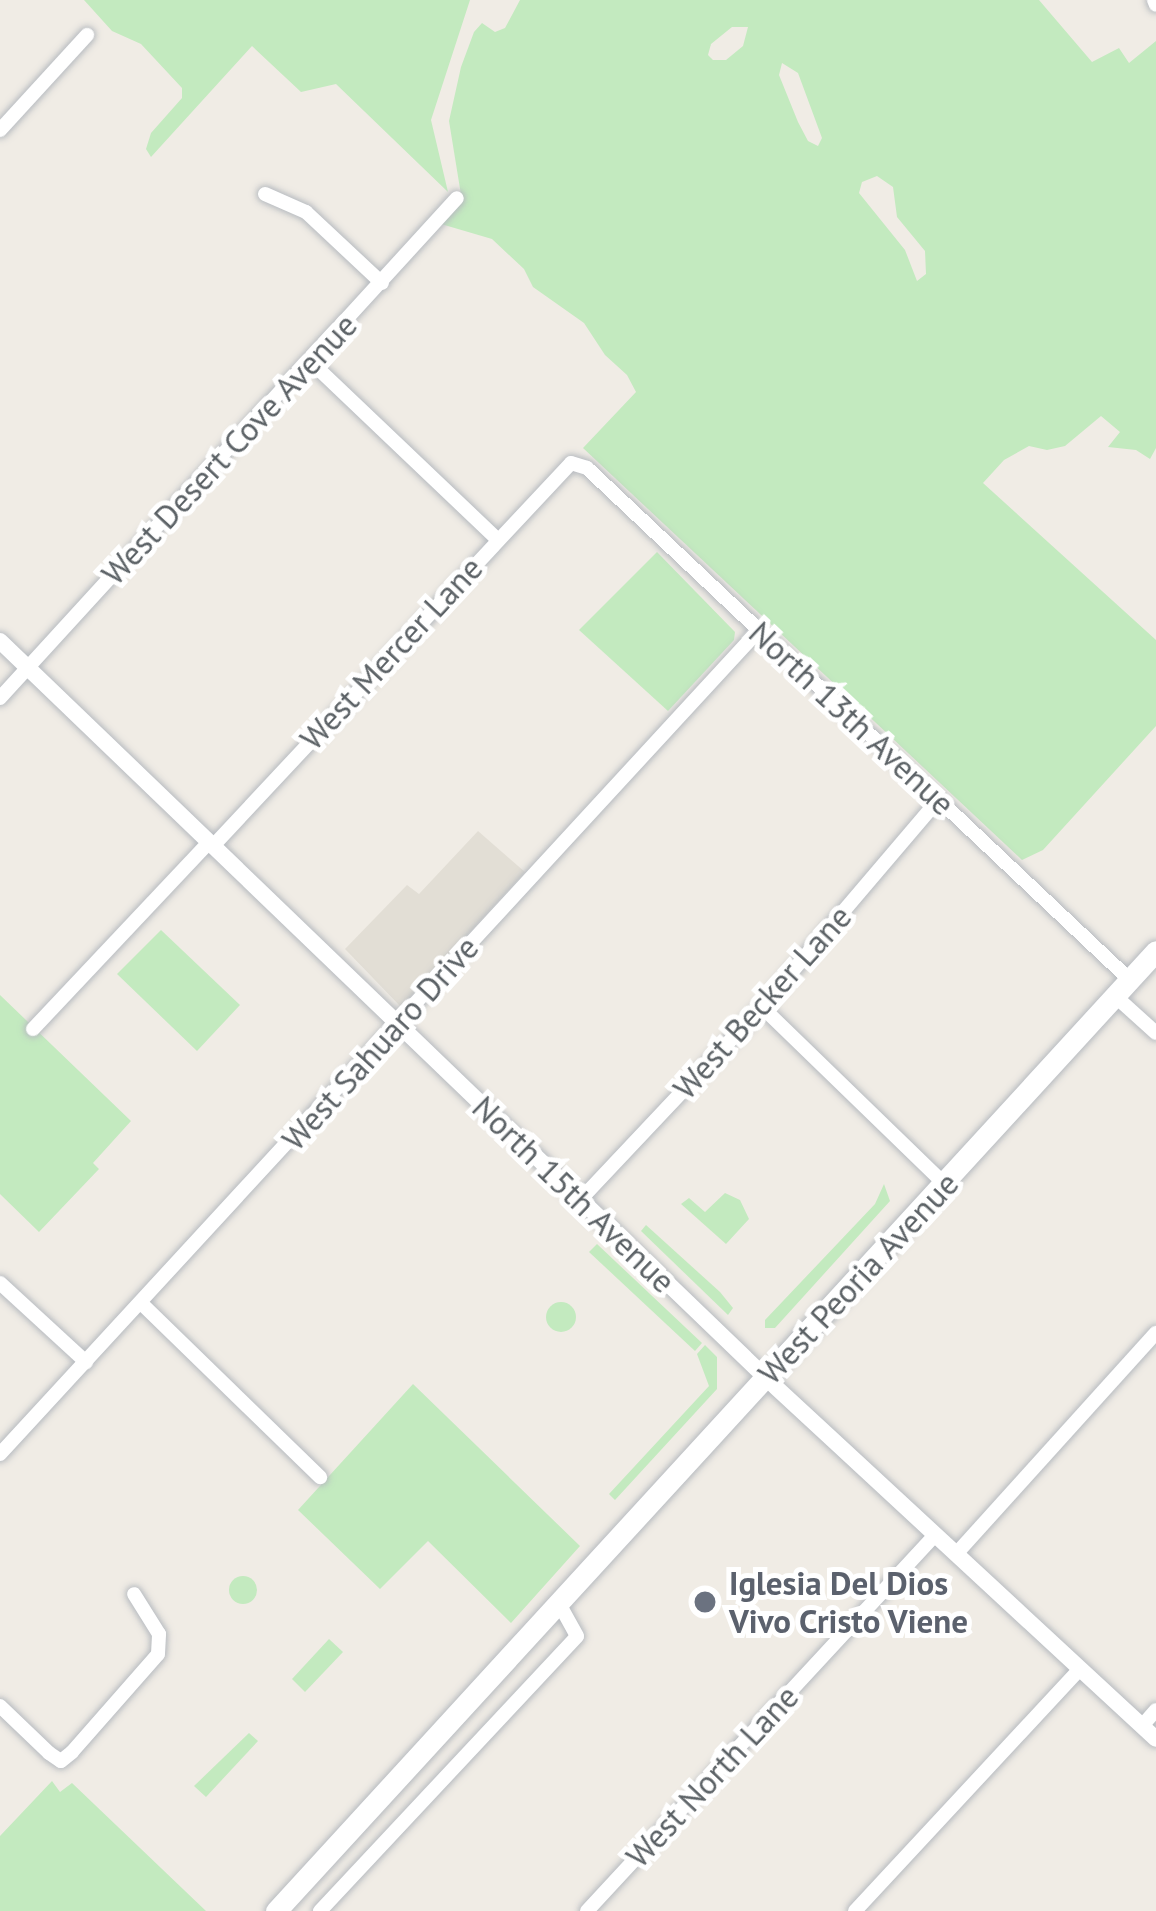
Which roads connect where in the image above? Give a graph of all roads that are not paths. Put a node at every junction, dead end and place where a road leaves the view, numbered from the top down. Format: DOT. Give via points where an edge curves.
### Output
graph roads {
  1 [pos="87,35"];
  2 [pos="0,130"];
  3 [pos="265,194"];
  4 [pos="457,198"];
  5 [pos="382,283"];
  6 [pos="310,362"];
  7 [pos="571,463"];
  8 [pos="496,538"];
  9 [pos="758,631"];
  10 [pos="0,641"];
  11 [pos="27,668"];
  12 [pos="0,698"];
  13 [pos="939,799"];
  14 [pos="211,844"];
  15 [pos="1156,951"];
  16 [pos="1122,988"];
  17 [pos="762,1007"];
  18 [pos="396,1023"];
  19 [pos="33,1029"];
  20 [pos="1156,1033"];
  21 [pos="946,1184"];
  22 [pos="580,1200"];
  23 [pos="0,1283"];
  24 [pos="141,1303"];
  25 [pos="1156,1333"];
  26 [pos="86,1362"];
  27 [pos="766,1378"];
  28 [pos="1,1450"];
  29 [pos="320,1477"];
  30 [pos="935,1534"];
  31 [pos="956,1554"];
  32 [pos="134,1594"];
  33 [pos="560,1605"];
  34 [pos="1080,1669"];
  35 [pos="0,1706"];
  36 [pos="1156,1710"];
  37 [pos="1149,1732"];
  38 [pos="276,1911"];
  39 [pos="320,1911"];
  40 [pos="587,1911"];
  41 [pos="856,1911"];
  1 -- 2 [label="street"];
  3 -- 5 [label="street" via="306,212"];
  4 -- 5 [label="street, West Desert Cove Avenue"];
  5 -- 6 [label="street, West Desert Cove Avenue"];
  6 -- 8 [label="street"];
  6 -- 11 [label="street, West Desert Cove Avenue"];
  7 -- 8 [label="street, West Mercer Lane"];
  7 -- 9 [label="street, North 13th Avenue" via="587,468"];
  8 -- 14 [label="street, West Mercer Lane"];
  9 -- 13 [label="street, North 13th Avenue"];
  9 -- 18 [label="street, West Sahuaro Drive"];
  10 -- 11 [label="street, North 15th Avenue"];
  11 -- 12 [label="street, West Desert Cove Avenue"];
  11 -- 14 [label="street, North 15th Avenue"];
  13 -- 16 [label="street, North 13th Avenue"];
  13 -- 17 [label="street, West Becker Lane"];
  14 -- 18 [label="street, North 15th Avenue"];
  14 -- 19 [label="street, West Mercer Lane"];
  15 -- 16 [label="main road, West Peoria Avenue"];
  16 -- 20 [label="street, North 13th Avenue"];
  16 -- 21 [label="main road, West Peoria Avenue"];
  17 -- 21 [label="street"];
  17 -- 22 [label="street, West Becker Lane"];
  18 -- 22 [label="street, North 15th Avenue"];
  18 -- 24 [label="street, West Sahuaro Drive"];
  21 -- 27 [label="main road, West Peoria Avenue"];
  22 -- 27 [label="street, North 15th Avenue"];
  23 -- 26 [label="street"];
  24 -- 26 [label="street, West Sahuaro Drive"];
  24 -- 29 [label="street"];
  25 -- 31 [label="street"];
  26 -- 28 [label="street, West Sahuaro Drive"];
  27 -- 30 [label="street, North 15th Avenue"];
  27 -- 33 [label="main road, West Peoria Avenue"];
  30 -- 31 [label="street, North 15th Avenue"];
  30 -- 40 [label="street, West North Lane"];
  31 -- 34 [label="street, North 15th Avenue"];
  32 -- 35 [label="street" via="160,1634 158,1654 61,1761"];
  33 -- 38 [label="main road, West Peoria Avenue"];
  33 -- 39 [label="street" via="577,1636"];
  34 -- 37 [label="street, North 15th Avenue"];
  34 -- 41 [label="street"];
  36 -- 37 [label="street"];
}
